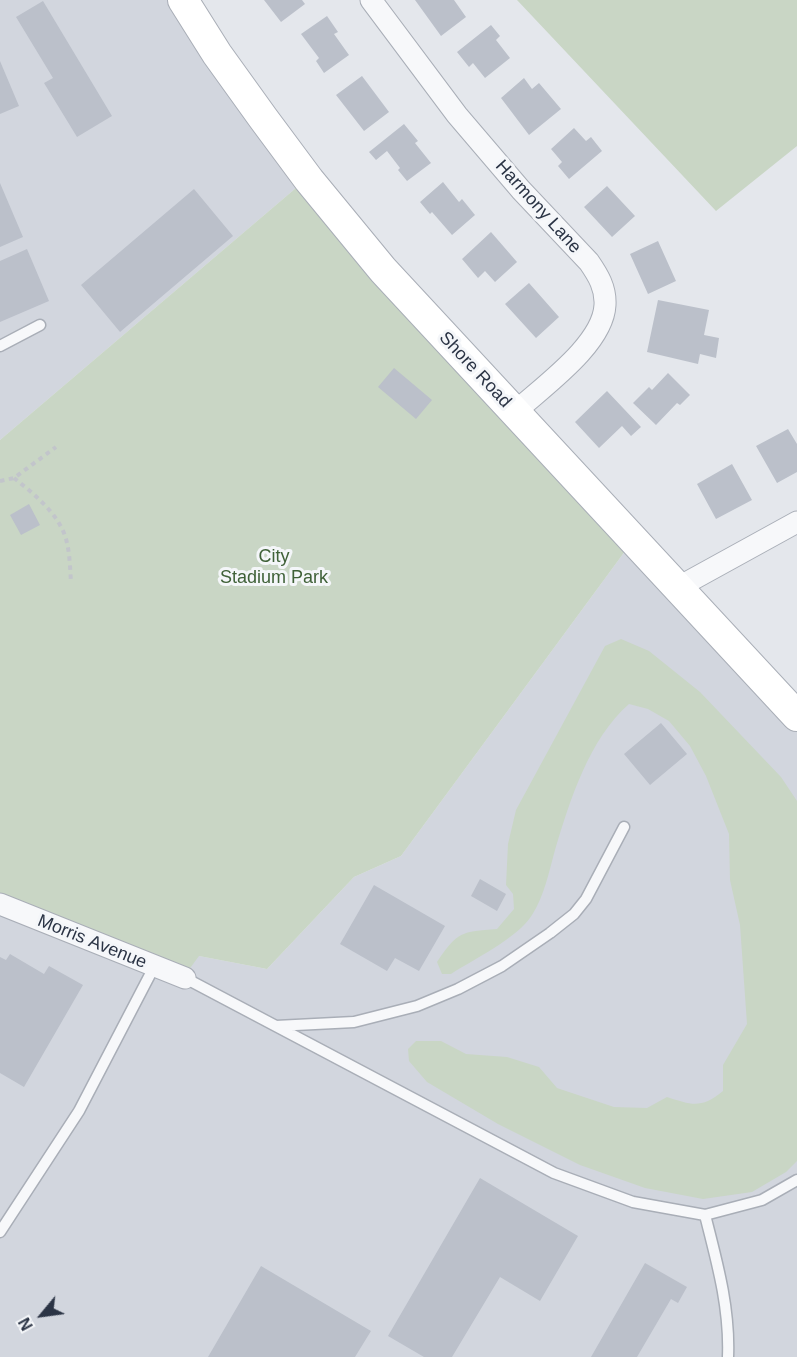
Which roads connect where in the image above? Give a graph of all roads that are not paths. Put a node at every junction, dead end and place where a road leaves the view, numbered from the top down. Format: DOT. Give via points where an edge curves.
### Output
graph roads {
  1 [pos="183,0"];
  2 [pos="371,0"];
  3 [pos="40,325"];
  4 [pos="0,346"];
  5 [pos="514,413"];
  6 [pos="797,522"];
  7 [pos="677,588"];
  8 [pos="797,716"];
  9 [pos="624,827"];
  10 [pos="0,904"];
  11 [pos="154,967"];
  12 [pos="185,978"];
  13 [pos="276,1026"];
  14 [pos="797,1180"];
  15 [pos="705,1215"];
  16 [pos="0,1232"];
  17 [pos="728,1357"];
  1 -- 5 [label="main road, Shore Road" via="216,54 309,180 383,270"];
  2 -- 5 [label="street, Harmony Lane" via="457,116 589,262 604,290 600,326 581,352"];
  3 -- 4 [label="lane"];
  5 -- 7 [label="main road, Shore Road"];
  6 -- 7 [label="street"];
  7 -- 8 [label="main road, Shore Road"];
  9 -- 13 [label="lane" via="574,914 502,966 417,1006 354,1022"];
  10 -- 11 [label="street, Morris Avenue"];
  11 -- 12 [label="street, Morris Avenue"];
  11 -- 16 [label="lane" via="79,1111"];
  12 -- 13 [label="lane"];
  13 -- 15 [label="lane" via="554,1173 633,1202"];
  14 -- 15 [label="lane" via="762,1200"];
  15 -- 17 [label="lane" via="723,1288"];
}
